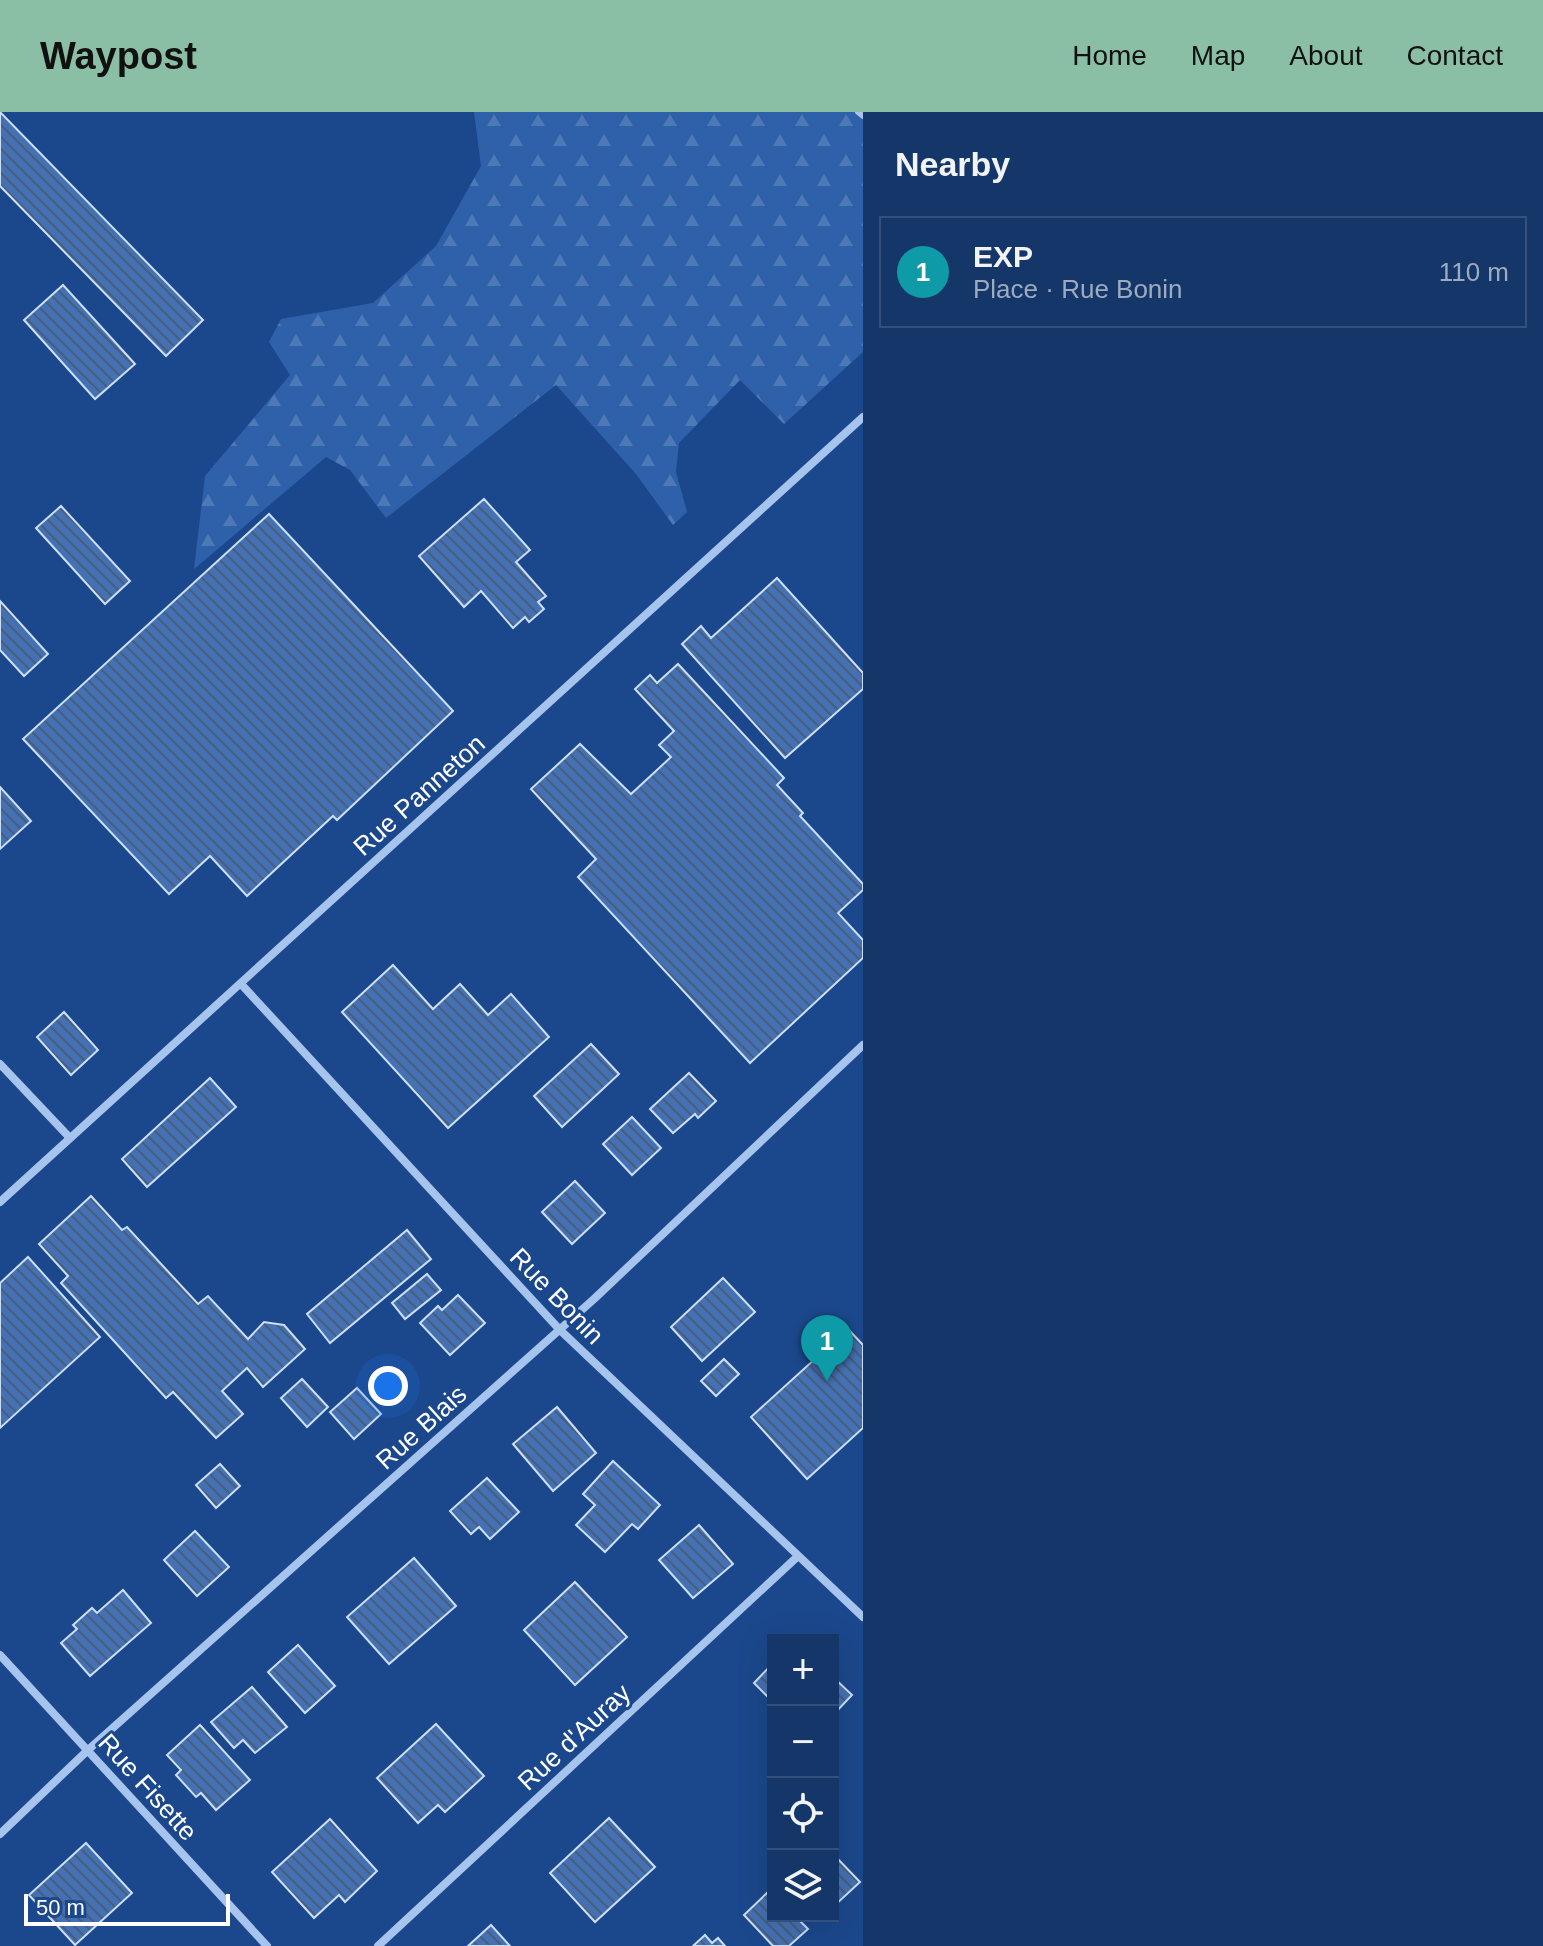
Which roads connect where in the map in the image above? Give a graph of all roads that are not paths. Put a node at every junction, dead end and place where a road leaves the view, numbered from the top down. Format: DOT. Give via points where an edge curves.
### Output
graph roads {
  1 [pos="858,112"];
  2 [pos="863,116"];
  3 [pos="863,417"];
  4 [pos="241,984"];
  5 [pos="863,1045"];
  6 [pos="0,1064"];
  7 [pos="70,1138"];
  8 [pos="0,1202"];
  9 [pos="560,1330"];
  10 [pos="797,1557"];
  11 [pos="863,1617"];
  12 [pos="0,1655"];
  13 [pos="88,1750"];
  14 [pos="0,1834"];
  15 [pos="267,1946"];
  16 [pos="378,1946"];
  1 -- 2 [label="lane"];
  3 -- 4 [label="street, Rue Panneton"];
  4 -- 7 [label="street, Rue Panneton"];
  4 -- 9 [label="street, Rue Bonin"];
  5 -- 9 [label="street, Rue Blais"];
  6 -- 7 [label="street"];
  7 -- 8 [label="street, Rue Panneton"];
  9 -- 10 [label="street, Rue Bonin"];
  9 -- 13 [label="street, Rue Blais"];
  10 -- 11 [label="street, Rue Bonin"];
  10 -- 16 [label="street, Rue d'Auray"];
  12 -- 13 [label="street, Rue Fisette"];
  13 -- 14 [label="street, Rue Blais"];
  13 -- 15 [label="street, Rue Fisette"];
}
